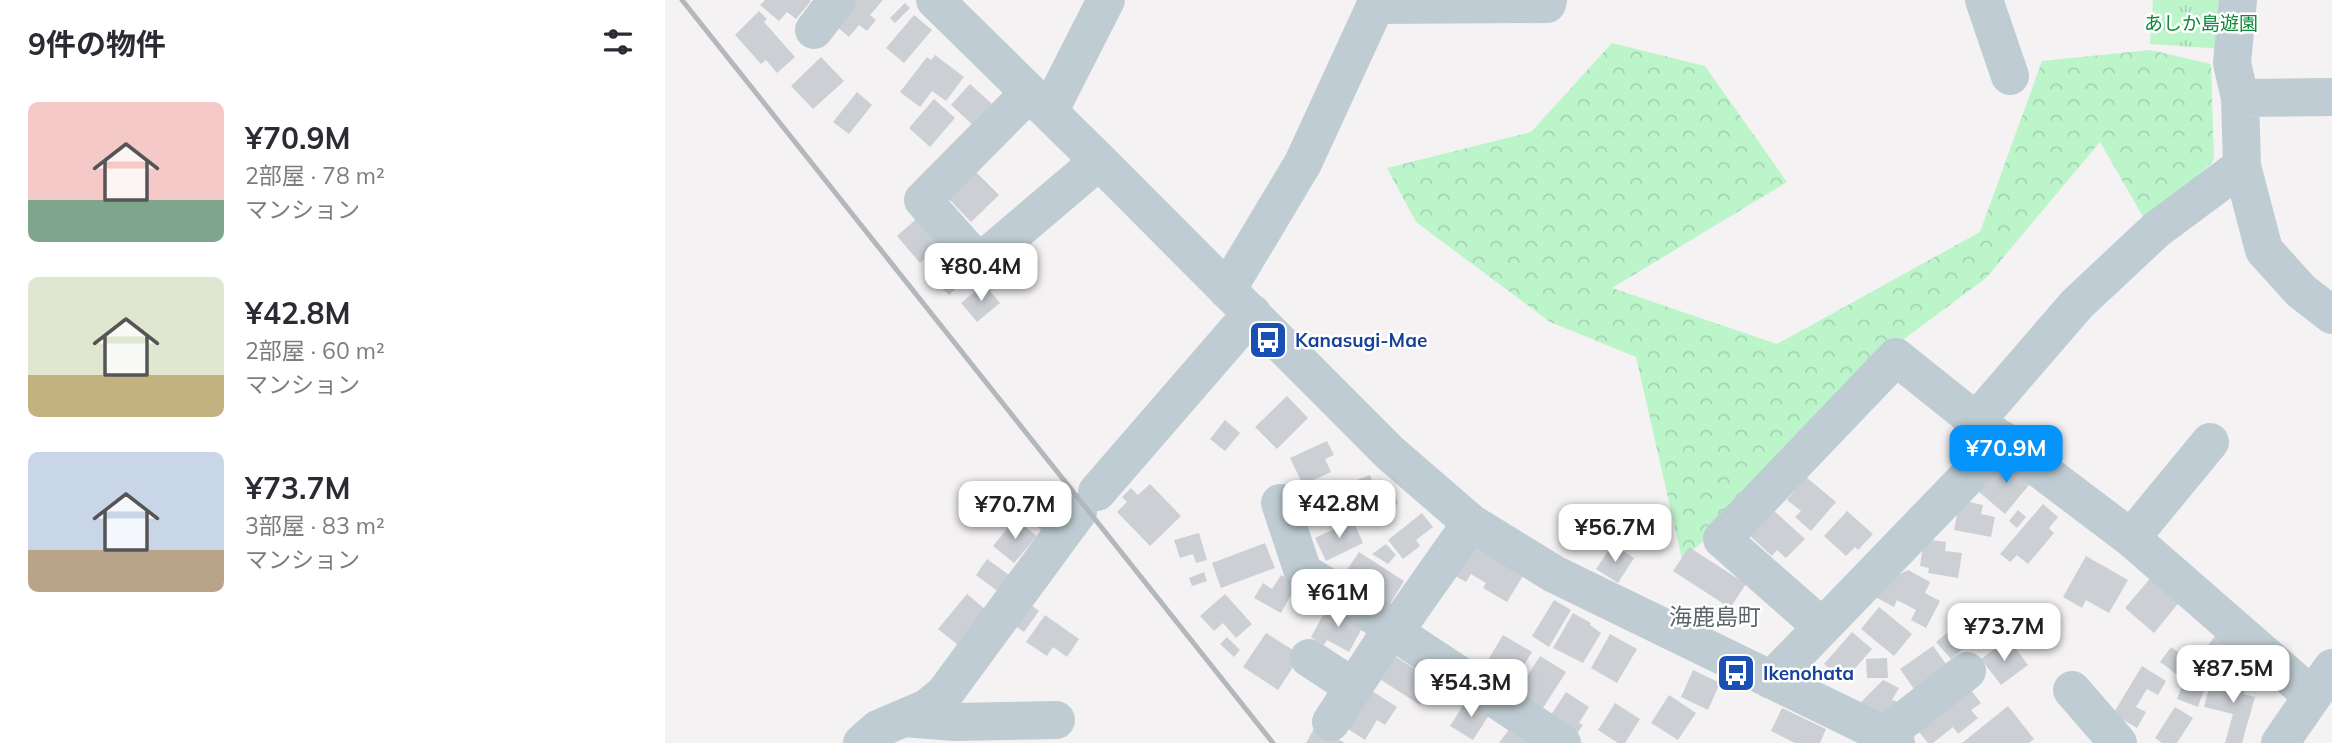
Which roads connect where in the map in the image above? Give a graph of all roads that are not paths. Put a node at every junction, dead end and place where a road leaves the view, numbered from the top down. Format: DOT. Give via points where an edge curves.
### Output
graph roads {
  1 [pos="837,0"];
  2 [pos="935,0"];
  3 [pos="1105,0"];
  4 [pos="1548,0"];
  5 [pos="1984,0"];
  6 [pos="2238,0"];
  7 [pos="1377,2"];
  8 [pos="814,30"];
  9 [pos="2010,76"];
  10 [pos="2332,97"];
  11 [pos="2240,98"];
  12 [pos="1039,102"];
  13 [pos="1099,161"];
  14 [pos="2242,166"];
  15 [pos="2316,285"];
  16 [pos="1239,301"];
  17 [pos="2332,315"];
  18 [pos="1989,431"];
  19 [pos="2210,442"];
  20 [pos="1280,503"];
  21 [pos="1471,523"];
  22 [pos="2131,538"];
  23 [pos="1821,626"];
  24 [pos="1399,631"];
  25 [pos="1309,658"];
  26 [pos="1967,671"];
  27 [pos="1771,680"];
  28 [pos="2322,682"];
  29 [pos="1353,687"];
  30 [pos="2072,690"];
  31 [pos="904,718"];
  32 [pos="1056,720"];
  33 [pos="1331,722"];
  34 [pos="1549,739"];
  35 [pos="1891,739"];
  36 [pos="862,743"];
  37 [pos="2118,743"];
  38 [pos="2280,743"];
  1 -- 8 [label="street"];
  2 -- 12 [label="street"];
  3 -- 12 [label="street"];
  4 -- 7 [label="street" via="1547,4"];
  5 -- 9 [label="street"];
  6 -- 11 [label="street" via="2232,64"];
  7 -- 16 [label="street"];
  10 -- 11 [label="street"];
  11 -- 14 [label="street"];
  12 -- 13 [label="street"];
  12 -- 13 [label="street" via="923,200 979,263"];
  13 -- 16 [label="street"];
  14 -- 15 [label="street" via="2264,250"];
  14 -- 18 [label="street" via="2156,230 2087,295"];
  15 -- 17 [label="street"];
  16 -- 21 [label="street" via="1390,453"];
  16 -- 31 [label="street" via="944,693 927,708"];
  18 -- 22 [label="street"];
  18 -- 23 [label="street"];
  18 -- 23 [label="street" via="1896,357 1722,539"];
  19 -- 22 [label="street"];
  20 -- 24 [label="street" via="1303,572"];
  21 -- 24 [label="street"];
  21 -- 27 [label="street" via="1554,574"];
  22 -- 28 [label="street"];
  23 -- 27 [label="street"];
  24 -- 29 [label="street" via="1385,639"];
  24 -- 34 [label="street"];
  25 -- 29 [label="street"];
  26 -- 35 [label="street"];
  27 -- 35 [label="street"];
  28 -- 38 [label="street"];
  29 -- 33 [label="street"];
  30 -- 37 [label="street"];
  31 -- 32 [label="street"];
  31 -- 36 [label="street" via="878,729"];
}
